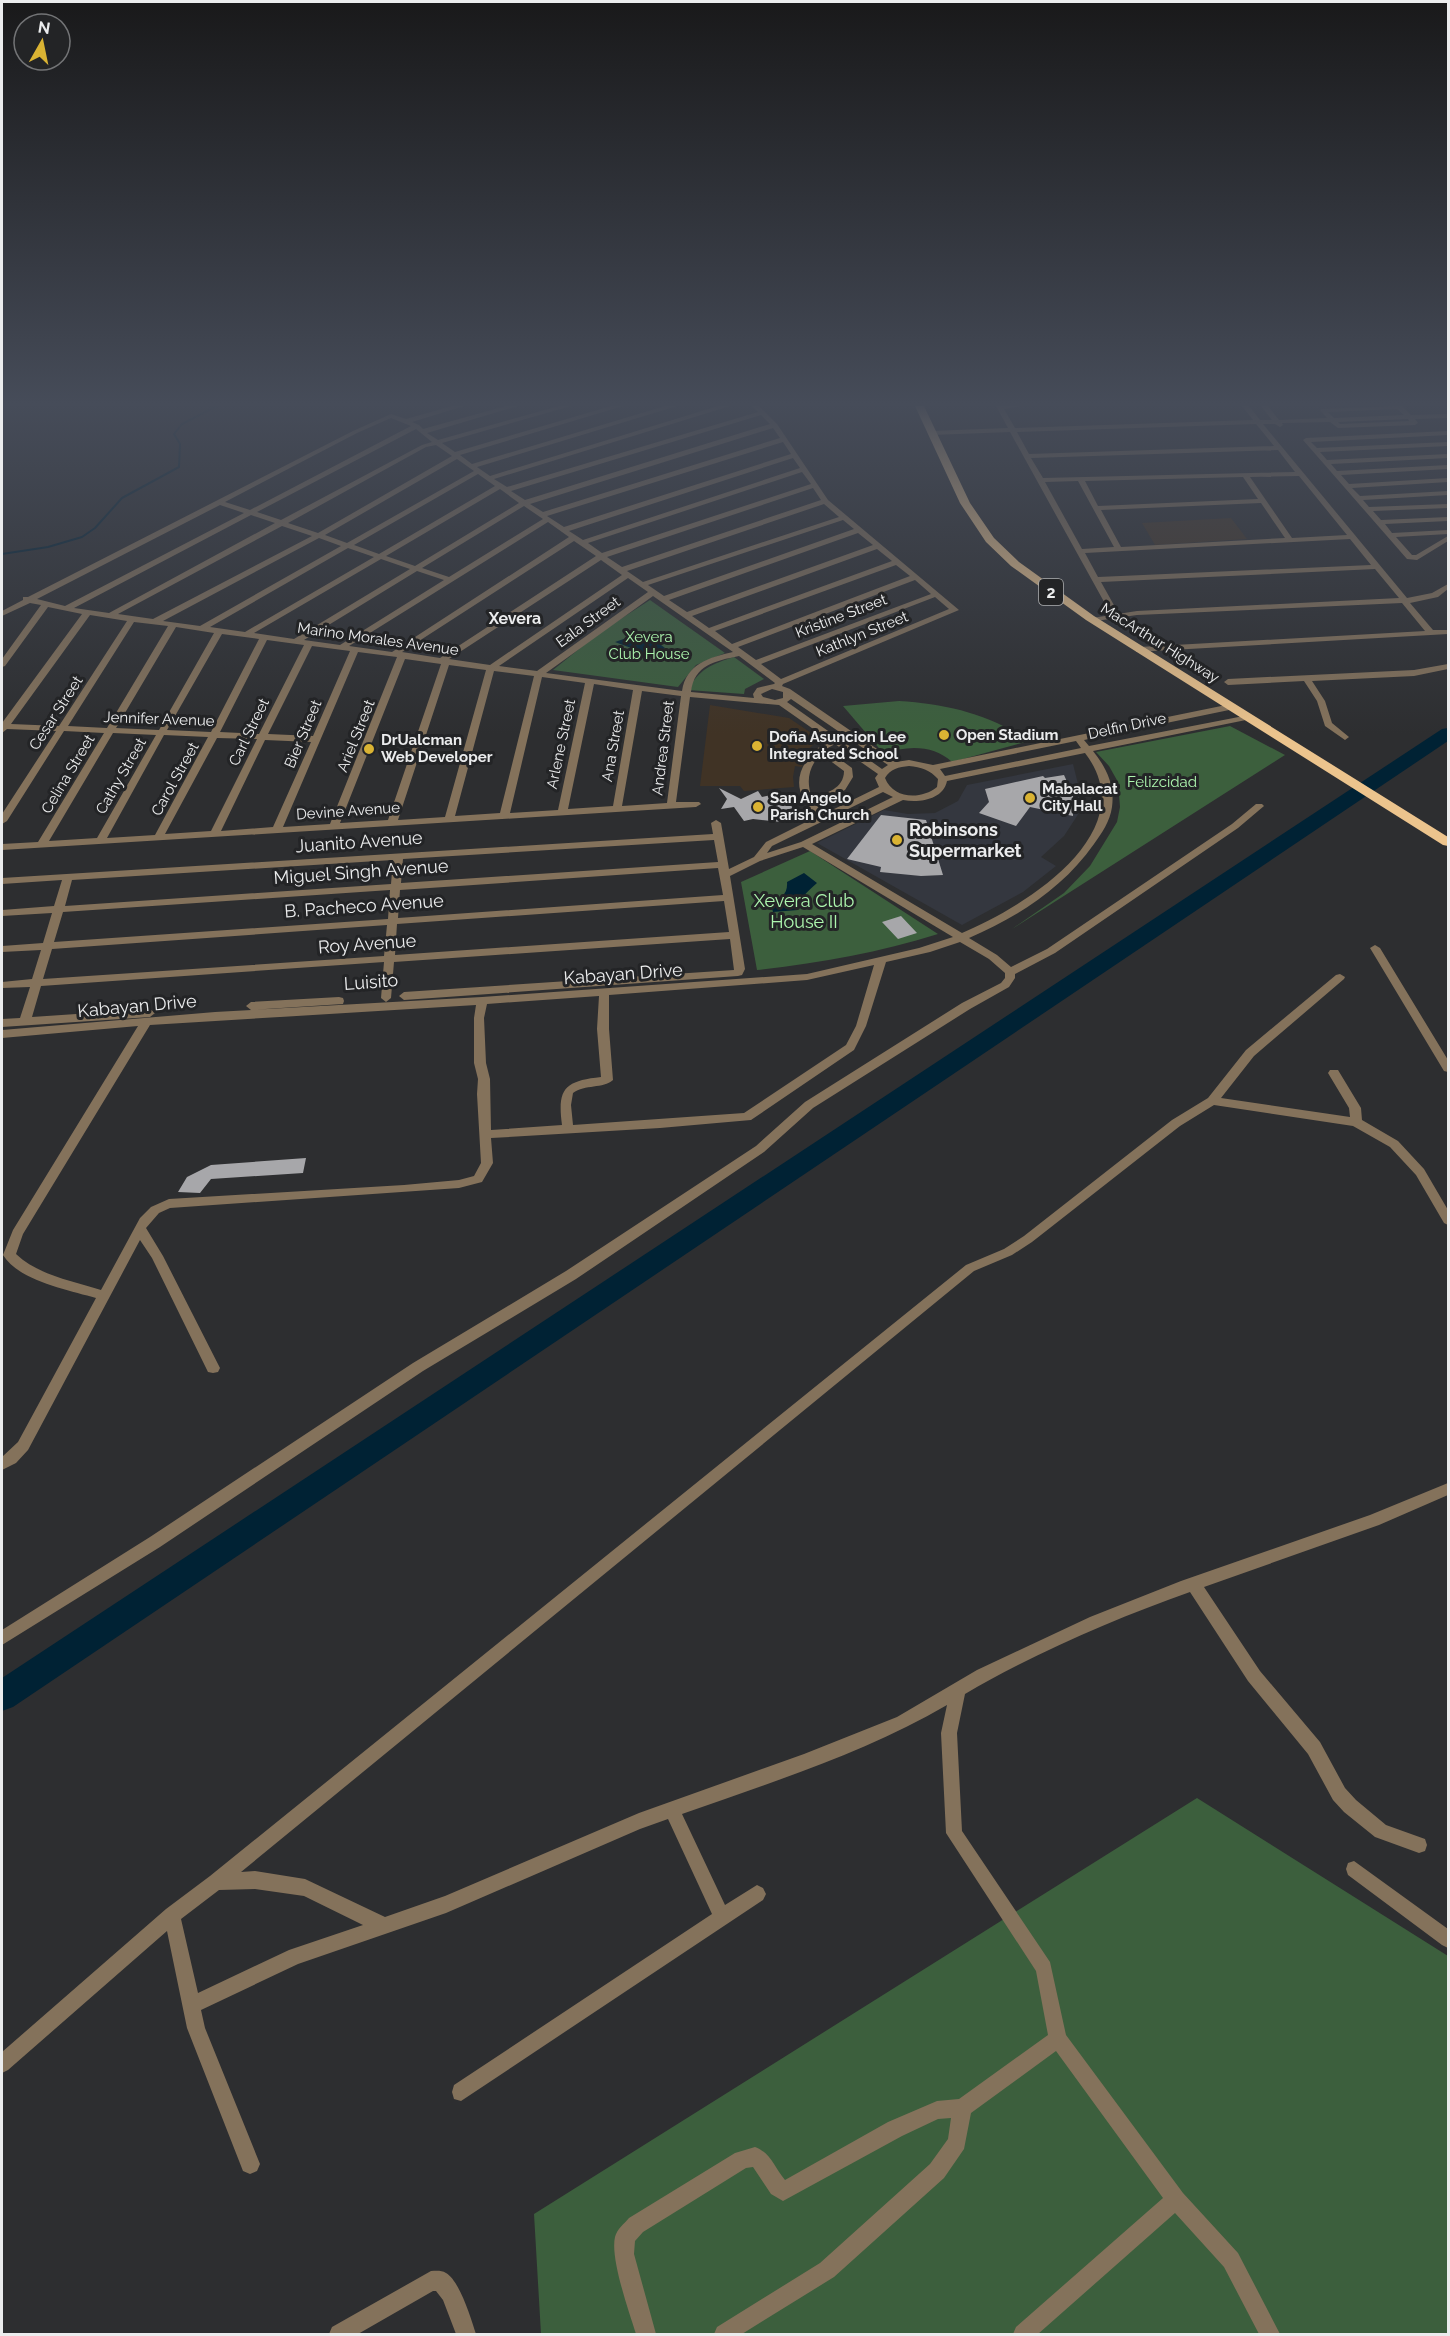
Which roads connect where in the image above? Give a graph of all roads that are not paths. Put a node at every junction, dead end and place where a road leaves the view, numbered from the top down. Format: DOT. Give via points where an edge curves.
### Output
graph roads {
  1 [pos="193,515"];
  2 [pos="248,515"];
  3 [pos="258,515"];
  4 [pos="295,515"];
  5 [pos="354,515"];
  6 [pos="399,515"];
  7 [pos="455,515"];
  8 [pos="504,515"];
  9 [pos="542,515"];
  10 [pos="551,515"];
  11 [pos="609,515"];
  12 [pos="658,515"];
  13 [pos="725,515"];
  14 [pos="785,515"];
  15 [pos="839,515"];
  16 [pos="974,515"];
  17 [pos="1060,515"];
  18 [pos="1100,515"];
  19 [pos="1272,515"];
  20 [pos="1332,515"];
  21 [pos="1375,515"];
  22 [pos="545,517"];
  23 [pos="842,518"];
  24 [pos="1449,519"];
  25 [pos="1381,522"];
  26 [pos="280,523"];
  27 [pos="564,530"];
  28 [pos="858,530"];
  29 [pos="1449,532"];
  30 [pos="318,536"];
  31 [pos="1392,536"];
  32 [pos="1350,537"];
  33 [pos="1449,538"];
  34 [pos="1289,539"];
  35 [pos="578,540"];
  36 [pos="348,546"];
  37 [pos="878,546"];
  38 [pos="1118,548"];
  39 [pos="1079,551"];
  40 [pos="601,556"];
  41 [pos="381,557"];
  42 [pos="897,562"];
  43 [pos="1376,567"];
  44 [pos="416,568"];
  45 [pos="624,572"];
  46 [pos="916,577"];
  47 [pos="450,580"];
  48 [pos="1095,580"];
  49 [pos="642,585"];
  50 [pos="1449,586"];
  51 [pos="653,592"];
  52 [pos="937,594"];
  53 [pos="26,599"];
  54 [pos="663,599"];
  55 [pos="1404,601"];
  56 [pos="45,605"];
  57 [pos="1111,608"];
  58 [pos="66,609"];
  59 [pos="88,612"];
  60 [pos="2,614"];
  61 [pos="111,615"];
  62 [pos="686,615"];
  63 [pos="132,619"];
  64 [pos="1092,620"];
  65 [pos="156,621"];
  66 [pos="174,624"];
  67 [pos="202,628"];
  68 [pos="219,630"];
  69 [pos="708,631"];
  70 [pos="1440,633"];
  71 [pos="247,634"];
  72 [pos="264,637"];
  73 [pos="1449,638"];
  74 [pos="296,641"];
  75 [pos="309,643"];
  76 [pos="342,647"];
  77 [pos="731,647"];
  78 [pos="355,649"];
  79 [pos="1139,650"];
  80 [pos="740,653"];
  81 [pos="398,655"];
  82 [pos="444,661"];
  83 [pos="755,663"];
  84 [pos="2,664"];
  85 [pos="1449,667"];
  86 [pos="491,668"];
  87 [pos="539,674"];
  88 [pos="1306,678"];
  89 [pos="590,681"];
  90 [pos="1228,682"];
  91 [pos="778,684"];
  92 [pos="638,688"];
  93 [pos="760,690"];
  94 [pos="789,693"];
  95 [pos="685,694"];
  96 [pos="727,699"];
  97 [pos="765,702"];
  98 [pos="781,702"];
  99 [pos="1231,707"];
  100 [pos="1246,717"];
  101 [pos="2,728"];
  102 [pos="62,729"];
  103 [pos="110,731"];
  104 [pos="161,733"];
  105 [pos="214,735"];
  106 [pos="262,737"];
  107 [pos="1345,737"];
  108 [pos="1078,738"];
  109 [pos="315,739"];
  110 [pos="835,740"];
  111 [pos="820,749"];
  112 [pos="1086,749"];
  113 [pos="894,765"];
  114 [pos="933,768"];
  115 [pos="882,773"];
  116 [pos="943,779"];
  117 [pos="884,788"];
  118 [pos="901,797"];
  119 [pos="810,802"];
  120 [pos="696,804"];
  121 [pos="671,806"];
  122 [pos="1259,806"];
  123 [pos="616,809"];
  124 [pos="562,813"];
  125 [pos="504,816"];
  126 [pos="825,817"];
  127 [pos="449,820"];
  128 [pos="2,821"];
  129 [pos="392,824"];
  130 [pos="716,824"];
  131 [pos="334,827"];
  132 [pos="276,831"];
  133 [pos="214,834"];
  134 [pos="718,837"];
  135 [pos="158,838"];
  136 [pos="100,841"];
  137 [pos="1449,842"];
  138 [pos="42,844"];
  139 [pos="804,844"];
  140 [pos="2,847"];
  141 [pos="398,856"];
  142 [pos="757,859"];
  143 [pos="724,870"];
  144 [pos="68,877"];
  145 [pos="2,881"];
  146 [pos="397,887"];
  147 [pos="729,898"];
  148 [pos="59,909"];
  149 [pos="2,913"];
  150 [pos="392,920"];
  151 [pos="735,935"];
  152 [pos="961,937"];
  153 [pos="49,946"];
  154 [pos="1376,948"];
  155 [pos="2,949"];
  156 [pos="390,959"];
  157 [pos="881,960"];
  158 [pos="1010,972"];
  159 [pos="1341,977"];
  160 [pos="36,982"];
  161 [pos="2,985"];
  162 [pos="604,992"];
  163 [pos="386,998"];
  164 [pos="482,1001"];
  165 [pos="25,1021"];
  166 [pos="146,1022"];
  167 [pos="2,1023"];
  168 [pos="2,1034"];
  169 [pos="1449,1068"];
  170 [pos="1334,1073"];
  171 [pos="1212,1101"];
  172 [pos="1356,1122"];
  173 [pos="568,1130"];
  174 [pos="486,1134"];
  175 [pos="1449,1220"];
  176 [pos="140,1228"];
  177 [pos="102,1295"];
  178 [pos="213,1368"];
  179 [pos="2,1464"];
  180 [pos="1449,1489"];
  181 [pos="1194,1585"];
  182 [pos="2,1638"];
  183 [pos="958,1690"];
  184 [pos="672,1810"];
  185 [pos="1419,1845"];
  186 [pos="1354,1869"];
  187 [pos="216,1882"];
  188 [pos="757,1894"];
  189 [pos="172,1915"];
  190 [pos="722,1917"];
  191 [pos="386,1926"];
  192 [pos="1449,1939"];
  193 [pos="193,2005"];
  194 [pos="1058,2039"];
  195 [pos="2,2064"];
  196 [pos="461,2092"];
  197 [pos="962,2108"];
  198 [pos="250,2164"];
  199 [pos="1176,2200"];
  200 [pos="339,2334"];
  201 [pos="466,2334"];
  202 [pos="646,2334"];
  203 [pos="724,2334"];
  204 [pos="1023,2334"];
  205 [pos="1270,2334"];
  1 -- 53 [label="street"];
  2 -- 58 [label="street"];
  3 -- 26 [label="street"];
  4 -- 26 [label="street"];
  5 -- 30 [label="street"];
  6 -- 36 [label="street"];
  7 -- 41 [label="street"];
  8 -- 44 [label="street"];
  9 -- 22 [label="street"];
  10 -- 22 [label="street"];
  11 -- 27 [label="street"];
  12 -- 35 [label="street"];
  13 -- 40 [label="street"];
  14 -- 45 [label="street"];
  15 -- 23 [label="street"];
  16 -- 64 [label="highway, MacArthur Highway / 2" via="990,540 1033,579"];
  17 -- 39 [label="street"];
  18 -- 38 [label="street"];
  19 -- 34 [label="street"];
  20 -- 32 [label="street"];
  21 -- 25 [label="street"];
  22 -- 27 [label="street"];
  22 -- 47 [label="street"];
  23 -- 28 [label="street"];
  23 -- 49 [label="street"];
  24 -- 25 [label="street"];
  25 -- 31 [label="street"];
  26 -- 30 [label="street"];
  26 -- 61 [label="street"];
  27 -- 35 [label="street"];
  28 -- 37 [label="street"];
  28 -- 54 [label="street"];
  29 -- 31 [label="street"];
  30 -- 36 [label="street"];
  30 -- 65 [label="street"];
  31 -- 33 [label="street" via="1413,558"];
  32 -- 34 [label="street"];
  32 -- 43 [label="street"];
  34 -- 38 [label="street"];
  35 -- 40 [label="street"];
  35 -- 81 [label="street"];
  36 -- 41 [label="street"];
  36 -- 67 [label="street"];
  37 -- 42 [label="street"];
  37 -- 62 [label="street"];
  38 -- 39 [label="street"];
  39 -- 48 [label="street"];
  40 -- 45 [label="street"];
  40 -- 82 [label="street"];
  41 -- 44 [label="street"];
  41 -- 71 [label="street"];
  42 -- 46 [label="street"];
  42 -- 69 [label="street"];
  43 -- 48 [label="street"];
  43 -- 55 [label="street"];
  44 -- 47 [label="street"];
  44 -- 74 [label="street"];
  45 -- 49 [label="street"];
  45 -- 86 [label="street"];
  46 -- 52 [label="street"];
  46 -- 77 [label="street"];
  47 -- 76 [label="street"];
  48 -- 57 [label="street"];
  49 -- 51 [label="street"];
  50 -- 55 [label="street" via="1429,598"];
  51 -- 54 [label="street"];
  51 -- 87 [label="street, Eala Street"];
  52 -- 83 [label="street, Kristine Street"];
  52 -- 91 [label="street, Kathlyn Street" via="955,610"];
  53 -- 56 [label="street, Marino Morales Avenue"];
  53 -- 60 [label="street"];
  54 -- 62 [label="street"];
  55 -- 64 [label="street" via="1137,613"];
  55 -- 70 [label="street"];
  56 -- 58 [label="street, Marino Morales Avenue"];
  56 -- 84 [label="street"];
  58 -- 59 [label="street, Marino Morales Avenue"];
  59 -- 61 [label="street, Marino Morales Avenue"];
  59 -- 101 [label="street"];
  61 -- 63 [label="street, Marino Morales Avenue"];
  62 -- 69 [label="street"];
  63 -- 65 [label="street, Marino Morales Avenue"];
  63 -- 102 [label="street, Cesar Street"];
  64 -- 79 [label="highway, MacArthur Highway / 2"];
  65 -- 66 [label="street, Marino Morales Avenue"];
  66 -- 67 [label="street, Marino Morales Avenue"];
  66 -- 103 [label="street, Celina Street"];
  67 -- 68 [label="street, Marino Morales Avenue"];
  68 -- 71 [label="street, Marino Morales Avenue"];
  68 -- 104 [label="street, Cathy Street"];
  69 -- 77 [label="street"];
  70 -- 73 [label="street"];
  70 -- 79 [label="street"];
  71 -- 72 [label="street, Marino Morales Avenue"];
  72 -- 74 [label="street, Marino Morales Avenue"];
  72 -- 105 [label="street, Carol Street"];
  74 -- 75 [label="street, Marino Morales Avenue"];
  75 -- 76 [label="street, Marino Morales Avenue"];
  75 -- 106 [label="street, Carl Street"];
  76 -- 78 [label="street, Marino Morales Avenue"];
  77 -- 80 [label="street"];
  78 -- 81 [label="street, Marino Morales Avenue"];
  78 -- 109 [label="street, Bier Street"];
  79 -- 99 [label="highway, MacArthur Highway / 2"];
  80 -- 83 [label="street"];
  80 -- 95 [label="street, Andrea Street" via="698,668 688,680"];
  81 -- 82 [label="street, Marino Morales Avenue"];
  81 -- 131 [label="street, Ariel Street"];
  82 -- 86 [label="street, Marino Morales Avenue"];
  82 -- 129 [label="street"];
  83 -- 91 [label="street"];
  85 -- 88 [label="street" via="1414,673"];
  86 -- 87 [label="street, Marino Morales Avenue"];
  86 -- 127 [label="street"];
  87 -- 89 [label="street, Marino Morales Avenue"];
  87 -- 125 [label="street"];
  88 -- 90 [label="street"];
  88 -- 107 [label="street" via="1321,701 1328,724"];
  89 -- 92 [label="street, Marino Morales Avenue"];
  89 -- 124 [label="street, Arlene Street"];
  91 -- 93 [label="street, Kathlyn Street"];
  91 -- 94 [label="street"];
  92 -- 95 [label="street, Marino Morales Avenue"];
  92 -- 123 [label="street, Ana Street"];
  93 -- 96 [label="street, Marino Morales Avenue"];
  93 -- 97 [label="street" via="757,697"];
  94 -- 98 [label="street" via="788,699"];
  94 -- 113 [label="street"];
  95 -- 96 [label="street, Marino Morales Avenue"];
  95 -- 121 [label="street, Andrea Street"];
  96 -- 97 [label="street, Marino Morales Avenue"];
  97 -- 98 [label="street, Marino Morales Avenue"];
  98 -- 110 [label="street"];
  99 -- 100 [label="highway, MacArthur Highway / 2"];
  99 -- 108 [label="street, Delfin Drive"];
  100 -- 112 [label="street, Delfin Drive"];
  100 -- 137 [label="highway, MacArthur Highway / 2"];
  101 -- 102 [label="street, Jennifer Avenue"];
  102 -- 103 [label="street, Jennifer Avenue"];
  102 -- 128 [label="street, Cesar Street"];
  103 -- 104 [label="street, Jennifer Avenue"];
  103 -- 138 [label="street, Celina Street"];
  104 -- 105 [label="street, Jennifer Avenue"];
  104 -- 136 [label="street, Cathy Street"];
  105 -- 106 [label="street, Jennifer Avenue"];
  105 -- 135 [label="street, Carol Street"];
  106 -- 109 [label="street, Jennifer Avenue"];
  106 -- 133 [label="street, Carl Street"];
  108 -- 112 [label="street, Kabayan Drive"];
  108 -- 114 [label="street, Delfin Drive"];
  109 -- 132 [label="street, Bier Street"];
  110 -- 111 [label="street"];
  110 -- 115 [label="street"];
  111 -- 119 [label="street" via="806,764 804,788"];
  111 -- 119 [label="street" via="849,771 849,776 847,784 837,792"];
  112 -- 116 [label="street, Delfin Drive"];
  112 -- 152 [label="street, Kabayan Drive" via="1100,767 1107,788 1107,816 1094,837 1073,865 1048,888 987,926"];
  113 -- 114 [label="street, Delfin Drive" via="914,763"];
  113 -- 115 [label="street"];
  114 -- 116 [label="street"];
  115 -- 117 [label="street" via="880,781"];
  116 -- 118 [label="street" via="941,788 932,795"];
  117 -- 118 [label="street"];
  117 -- 126 [label="street"];
  118 -- 139 [label="street"];
  119 -- 126 [label="street"];
  120 -- 121 [label="street, Devine Avenue"];
  121 -- 123 [label="street, Devine Avenue"];
  122 -- 158 [label="street" via="1051,951"];
  123 -- 124 [label="street, Devine Avenue"];
  124 -- 125 [label="street, Devine Avenue"];
  125 -- 127 [label="street, Devine Avenue"];
  126 -- 142 [label="street" via="769,844"];
  127 -- 129 [label="street, Devine Avenue"];
  129 -- 131 [label="street, Devine Avenue"];
  130 -- 134 [label="street"];
  131 -- 132 [label="street, Devine Avenue"];
  132 -- 133 [label="street, Devine Avenue"];
  133 -- 135 [label="street, Devine Avenue"];
  134 -- 141 [label="street, Juanito Avenue"];
  134 -- 143 [label="street"];
  135 -- 136 [label="street, Devine Avenue"];
  136 -- 138 [label="street, Devine Avenue"];
  138 -- 140 [label="street, Devine Avenue"];
  139 -- 142 [label="street"];
  139 -- 152 [label="street"];
  141 -- 144 [label="street, Juanito Avenue"];
  141 -- 146 [label="street"];
  142 -- 143 [label="street"];
  143 -- 146 [label="street, Miguel Singh Avenue"];
  143 -- 147 [label="street"];
  144 -- 145 [label="street, Juanito Avenue"];
  144 -- 148 [label="street"];
  146 -- 148 [label="street, Miguel Singh Avenue"];
  146 -- 150 [label="street"];
  147 -- 150 [label="street, B. Pacheco Avenue"];
  147 -- 151 [label="street"];
  148 -- 149 [label="street, Miguel Singh Avenue"];
  148 -- 153 [label="street"];
  150 -- 153 [label="street, B. Pacheco Avenue"];
  150 -- 156 [label="street"];
  151 -- 156 [label="street, Roy Avenue"];
  151 -- 163 [label="street, Luisito" via="740,969 732,975"];
  152 -- 157 [label="street, Kabayan Drive"];
  152 -- 158 [label="street"];
  153 -- 155 [label="street, B. Pacheco Avenue"];
  153 -- 160 [label="street"];
  154 -- 169 [label="street"];
  156 -- 160 [label="street, Roy Avenue"];
  156 -- 163 [label="street"];
  157 -- 162 [label="street, Kabayan Drive" via="807,977"];
  157 -- 173 [label="street" via="861,1026 850,1047 747,1117"];
  158 -- 182 [label="street" via="1005,985 808,1105 760,1149 571,1275 418,1367 155,1542"];
  159 -- 171 [label="street" via="1250,1053"];
  160 -- 161 [label="street, Roy Avenue"];
  160 -- 165 [label="street"];
  162 -- 164 [label="street, Kabayan Drive"];
  162 -- 173 [label="street" via="608,1080 570,1089 565,1095"];
  163 -- 165 [label="street, Luisito"];
  164 -- 166 [label="street, Kabayan Drive"];
  164 -- 174 [label="street" via="479,1018"];
  165 -- 167 [label="street, Luisito"];
  166 -- 168 [label="street, Kabayan Drive"];
  166 -- 177 [label="street" via="17,1233 9,1255 16,1264 36,1273"];
  170 -- 172 [label="street" via="1355,1108"];
  171 -- 172 [label="street"];
  171 -- 187 [label="street" via="1176,1123 1028,1239 970,1268"];
  172 -- 175 [label="street" via="1394,1144 1420,1172"];
  173 -- 174 [label="street"];
  174 -- 176 [label="street" via="485,1167 477,1179 468,1182 169,1204 155,1210"];
  176 -- 177 [label="street"];
  176 -- 178 [label="street"];
  177 -- 179 [label="street" via="23,1446"];
  180 -- 181 [label="street"];
  181 -- 183 [label="street" via="1095,1622"];
  181 -- 185 [label="street" via="1254,1676 1314,1748 1339,1794 1381,1831"];
  183 -- 184 [label="street" via="903,1722"];
  183 -- 194 [label="street" via="949,1733 954,1833 1044,1968"];
  184 -- 190 [label="street"];
  184 -- 191 [label="street"];
  186 -- 192 [label="street"];
  187 -- 189 [label="street"];
  187 -- 191 [label="street" via="255,1880 305,1888"];
  188 -- 190 [label="street"];
  189 -- 193 [label="street"];
  189 -- 195 [label="street"];
  190 -- 196 [label="street"];
  191 -- 193 [label="street" via="295,1956"];
  193 -- 198 [label="street" via="196,2028"];
  194 -- 197 [label="street"];
  194 -- 199 [label="street"];
  197 -- 202 [label="street" via="937,2110 895,2129 783,2191 774,2185 766,2163 755,2156 742,2160 636,2225 625,2237 624,2254"];
  197 -- 203 [label="street" via="957,2142 937,2171 827,2270"];
  199 -- 204 [label="street"];
  199 -- 205 [label="street" via="1231,2260"];
  200 -- 201 [label="street" via="431,2281 441,2281 451,2294"];
}
